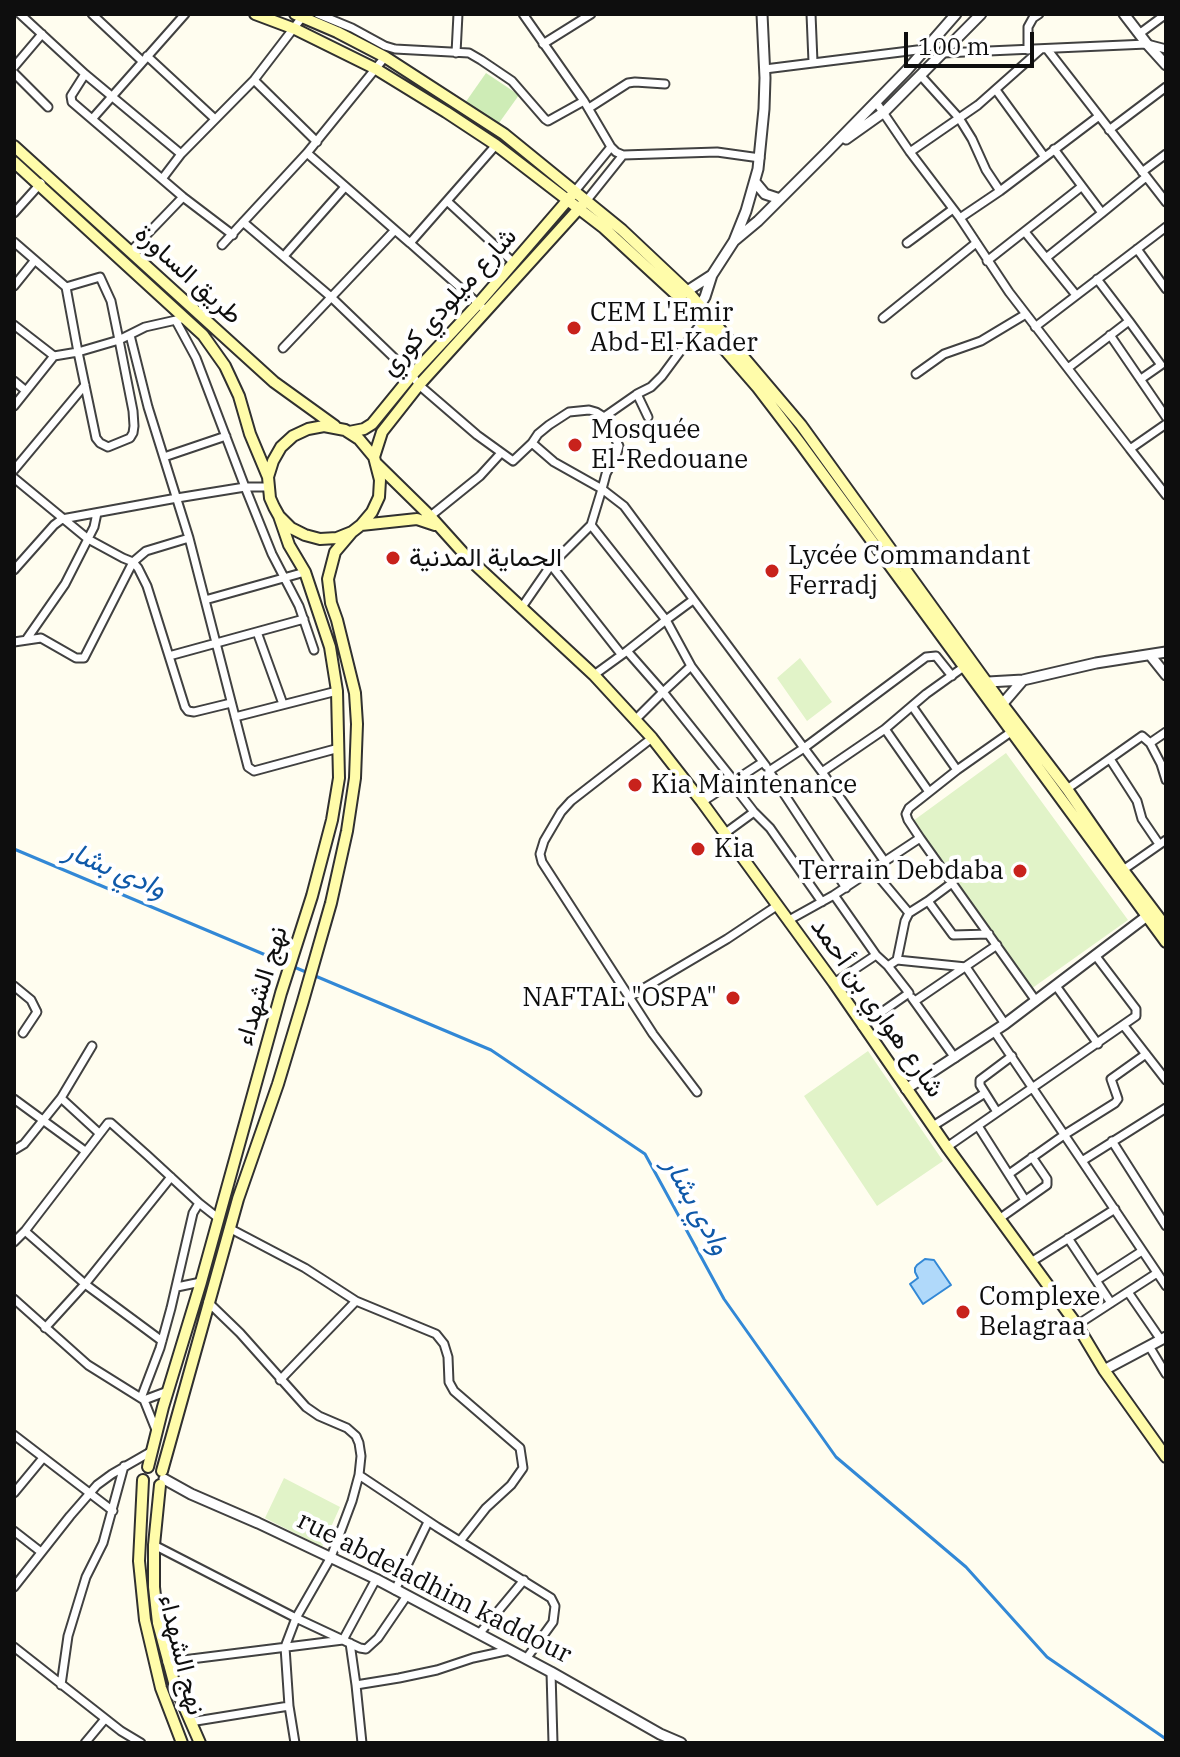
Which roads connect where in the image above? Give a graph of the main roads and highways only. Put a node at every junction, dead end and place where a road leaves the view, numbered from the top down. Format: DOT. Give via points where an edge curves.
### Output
graph roads {
  1 [pos="255,14"];
  2 [pos="300,15"];
  3 [pos="14,146"];
  4 [pos="14,162"];
  5 [pos="575,191"];
  6 [pos="587,200"];
  7 [pos="567,201"];
  8 [pos="578,208"];
  9 [pos="683,294"];
  10 [pos="482,308"];
  11 [pos="699,314"];
  12 [pos="345,430"];
  13 [pos="804,440"];
  14 [pos="376,460"];
  15 [pos="268,482"];
  16 [pos="838,486"];
  17 [pos="279,516"];
  18 [pos="427,518"];
  19 [pos="356,528"];
  20 [pos="984,684"];
  21 [pos="999,708"];
  22 [pos="1150,913"];
  23 [pos="1166,927"];
  24 [pos="1166,942"];
  25 [pos="1166,1457"];
  26 [pos="148,1467"];
  27 [pos="162,1478"];
  28 [pos="143,1480"];
  29 [pos="180,1740"];
  30 [pos="200,1743"];
  1 -- 7 [label="main road" via="376,69 496,145"];
  2 -- 5 [label="main road" via="385,57 504,134"];
  3 -- 12 [label="main road, طريق الساورة" via="274,382"];
  4 -- 15 [label="main road, طريق الساورة" via="203,335 239,396"];
  5 -- 6 [label="main road"];
  5 -- 7 [label="main road, شارع ميلودي كوري"];
  6 -- 8 [label="main road, شارع ميلودي كوري"];
  6 -- 9 [label="main road"];
  7 -- 8 [label="main road"];
  7 -- 10 [label="main road, شارع ميلودي كوري"];
  8 -- 9 [label="main road"];
  8 -- 10 [label="main road, شارع ميلودي كوري"];
  9 -- 11 [label="main road"];
  10 -- 12 [label="main road, شارع ميلودي كوري" via="412,375 372,424"];
  10 -- 14 [label="main road, شارع ميلودي كوري" via="382,432"];
  11 -- 13 [label="main road"];
  11 -- 13 [label="main road" via="770,387"];
  12 -- 14 [label="main road"];
  12 -- 15 [label="main road" via="324,426 293,436 273,461"];
  13 -- 16 [label="main road"];
  14 -- 18 [label="main road"];
  14 -- 19 [label="main road" via="379,497"];
  15 -- 17 [label="main road"];
  16 -- 20 [label="main road"];
  16 -- 20 [label="main road" via="965,666"];
  17 -- 19 [label="main road" via="291,528 320,539 337,538"];
  17 -- 26 [label="main road, نهج الشهداء" via="330,647 339,778 312,896"];
  18 -- 19 [label="main road"];
  18 -- 25 [label="main road, شارع هواري بن أحمد" via="594,675 652,738 789,920"];
  19 -- 27 [label="main road, نهج الشهداء" via="335,552 328,579 355,693 355,778 347,831 303,1001 240,1190"];
  20 -- 21 [label="main road"];
  21 -- 22 [label="main road" via="1067,789"];
  21 -- 22 [label="main road" via="1011,732"];
  22 -- 23 [label="main road"];
  22 -- 24 [label="main road"];
  26 -- 27 [label="main road" via="156,1466"];
  26 -- 28 [label="main road"];
  27 -- 28 [label="main road" via="150,1487"];
  27 -- 30 [label="main road, نهج الشهداء" via="154,1545 158,1623 167,1662"];
  28 -- 29 [label="main road, نهج الشهداء" via="139,1561 145,1620"];
}
